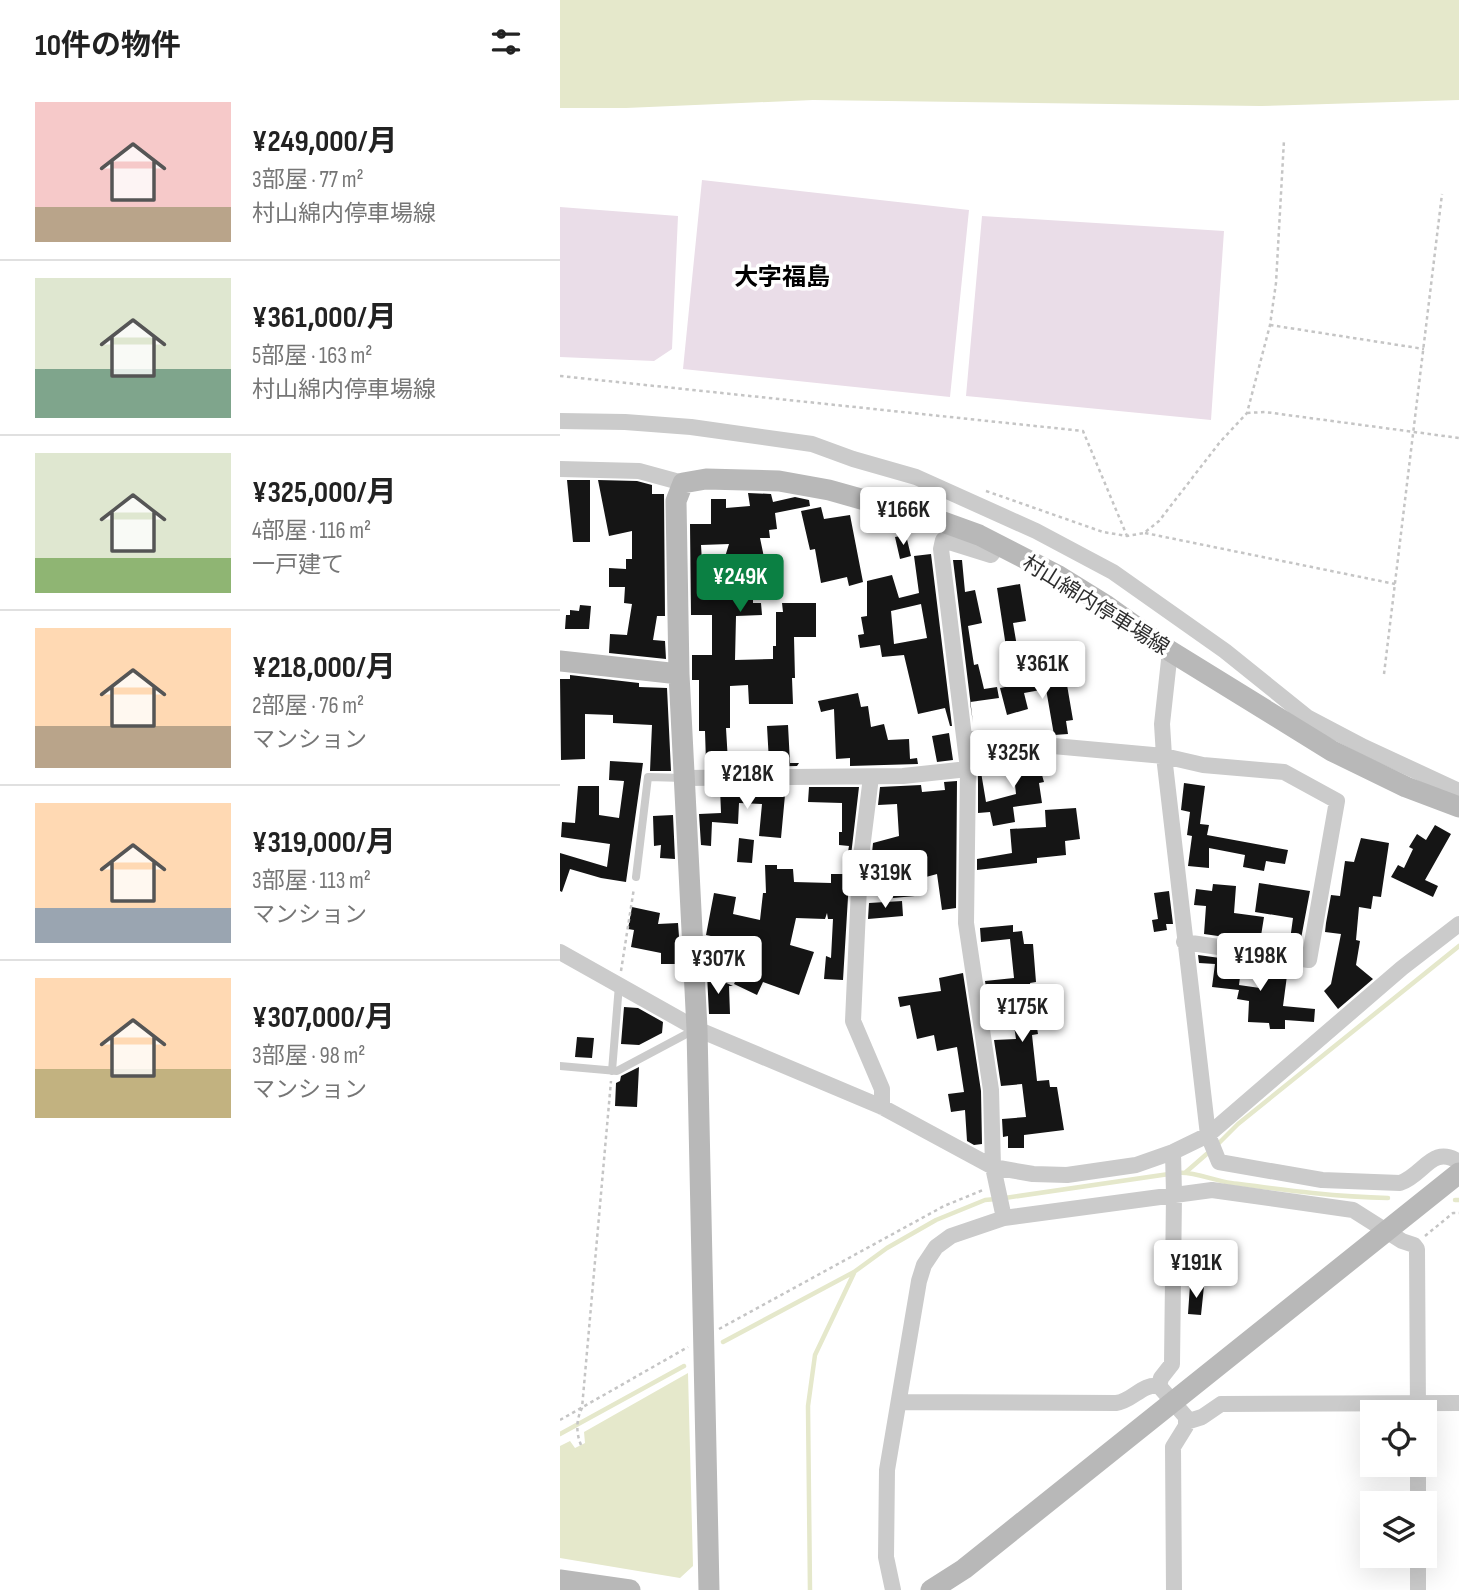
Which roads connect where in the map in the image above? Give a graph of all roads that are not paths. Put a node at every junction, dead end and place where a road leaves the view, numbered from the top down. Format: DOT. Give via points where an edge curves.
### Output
graph roads {
  1 [pos="560,421"];
  2 [pos="560,469"];
  3 [pos="683,483"];
  4 [pos="999,545"];
  5 [pos="1170,652"];
  6 [pos="560,661"];
  7 [pos="679,674"];
  8 [pos="965,738"];
  9 [pos="1164,757"];
  10 [pos="968,769"];
  11 [pos="870,777"];
  12 [pos="684,778"];
  13 [pos="1459,791"];
  14 [pos="1459,807"];
  15 [pos="636,877"];
  16 [pos="1459,924"];
  17 [pos="1184,942"];
  18 [pos="560,952"];
  19 [pos="619,985"];
  20 [pos="697,1029"];
  21 [pos="560,1066"];
  22 [pos="612,1071"];
  23 [pos="882,1107"];
  24 [pos="1209,1137"];
  25 [pos="1173,1156"];
  26 [pos="1459,1162"];
  27 [pos="993,1167"];
  28 [pos="1459,1173"];
  29 [pos="1174,1191"];
  30 [pos="1003,1214"];
  31 [pos="1385,1231"];
  32 [pos="1166,1394"];
  33 [pos="1418,1400"];
  34 [pos="899,1402"];
  35 [pos="1459,1403"];
  36 [pos="1437,1406"];
  37 [pos="1360,1407"];
  38 [pos="1186,1422"];
  39 [pos="1418,1568"];
  40 [pos="560,1580"];
  41 [pos="630,1590"];
  42 [pos="709,1590"];
  43 [pos="893,1590"];
  44 [pos="931,1590"];
  45 [pos="1174,1590"];
  46 [pos="1418,1590"];
  1 -- 13 [label="street" via="691,427 812,444 916,477 1113,572 1224,651 1307,718"];
  2 -- 3 [label="street" via="639,471"];
  3 -- 4 [label="street, 村山綿内停車場線" via="761,480 829,491 943,522"];
  3 -- 7 [label="street" via="676,501"];
  4 -- 5 [label="street, 村山綿内停車場線" via="1058,575"];
  4 -- 8 [label="street" via="991,555 943,540 941,549"];
  5 -- 9 [label="street" via="1162,724"];
  5 -- 14 [label="street, 村山綿内停車場線" via="1332,751"];
  6 -- 7 [label="street"];
  7 -- 12 [label="street"];
  8 -- 9 [label="street"];
  8 -- 10 [label="street"];
  9 -- 17 [label="street"];
  9 -- 17 [label="street" via="1284,772 1337,801 1309,960"];
  10 -- 11 [label="street"];
  10 -- 27 [label="street" via="967,923 992,1090"];
  11 -- 12 [label="street"];
  11 -- 23 [label="street" via="860,865 853,1021 882,1089"];
  12 -- 15 [label="lane" via="648,777"];
  12 -- 20 [label="street"];
  16 -- 24 [label="street"];
  17 -- 24 [label="street"];
  18 -- 19 [label="street"];
  19 -- 20 [label="street"];
  19 -- 22 [label="lane"];
  20 -- 22 [label="lane"];
  20 -- 23 [label="street"];
  20 -- 42 [label="street"];
  21 -- 22 [label="lane"];
  23 -- 27 [label="street"];
  24 -- 25 [label="street"];
  24 -- 26 [label="street" via="1219,1162 1322,1180 1408,1181 1436,1157 1445,1155"];
  25 -- 27 [label="street" via="1066,1174"];
  25 -- 29 [label="street"];
  27 -- 30 [label="street"];
  28 -- 31 [label="street"];
  29 -- 30 [label="street"];
  29 -- 31 [label="street" via="1212,1190 1353,1210"];
  29 -- 32 [label="street" via="1172,1364 1161,1378"];
  30 -- 34 [label="street" via="951,1236 924,1265"];
  31 -- 32 [label="street"];
  31 -- 33 [label="street" via="1417,1249"];
  32 -- 34 [label="street" via="1151,1384 1126,1402 1116,1403"];
  32 -- 38 [label="street"];
  32 -- 44 [label="street" via="964,1569"];
  34 -- 43 [label="street" via="885,1492 886,1557"];
  35 -- 36 [label="street"];
  37 -- 38 [label="street" via="1221,1404"];
  38 -- 45 [label="street" via="1173,1447"];
  39 -- 46 [label="street"];
  40 -- 41 [label="street"];
}
